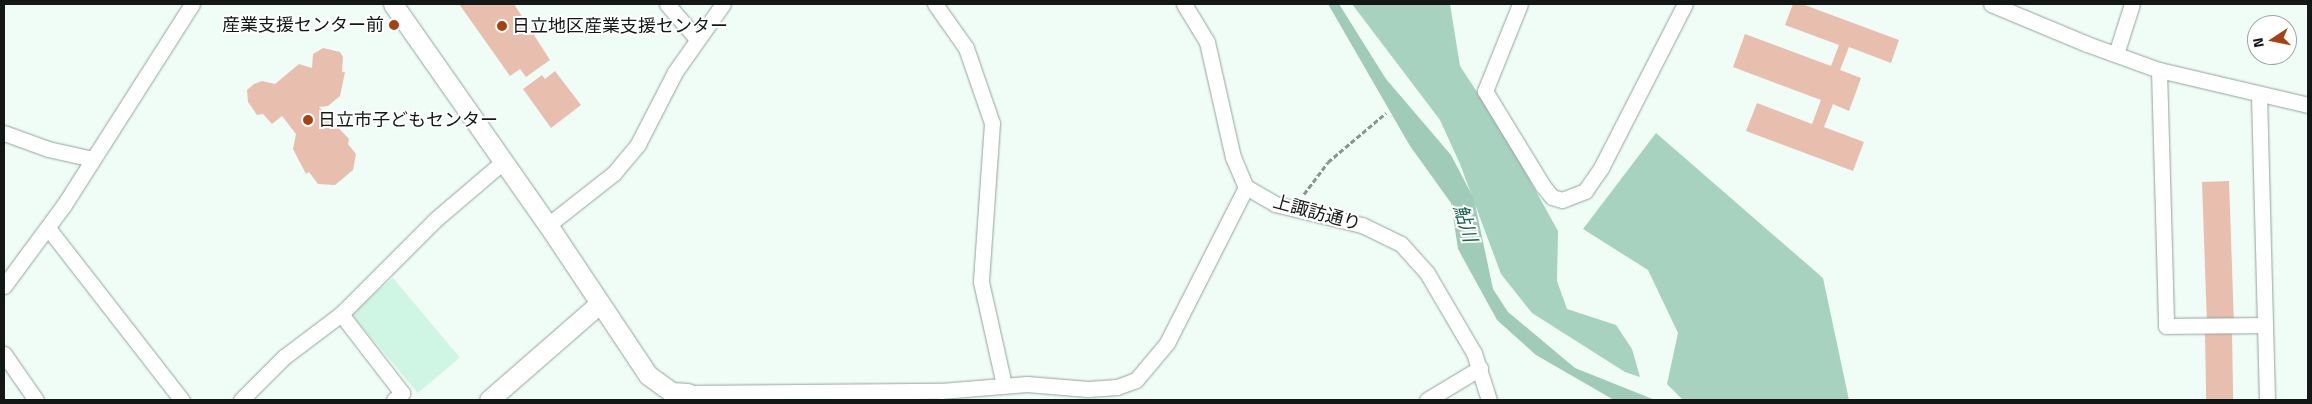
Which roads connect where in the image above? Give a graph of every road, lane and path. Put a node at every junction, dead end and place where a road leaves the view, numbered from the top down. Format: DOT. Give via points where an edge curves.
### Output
graph roads {
  1 [pos="192,4"];
  2 [pos="394,4"];
  3 [pos="667,4"];
  4 [pos="723,4"];
  5 [pos="935,4"];
  6 [pos="1184,4"];
  7 [pos="1520,4"];
  8 [pos="1685,4"];
  9 [pos="1991,4"];
  10 [pos="2132,4"];
  11 [pos="696,38"];
  12 [pos="2116,54"];
  13 [pos="2160,70"];
  14 [pos="2259,95"];
  15 [pos="2308,105"];
  16 [pos="1386,113"];
  17 [pos="4,133"];
  18 [pos="93,159"];
  19 [pos="504,161"];
  20 [pos="1246,187"];
  21 [pos="1301,212"];
  22 [pos="548,225"];
  23 [pos="48,228"];
  24 [pos="4,286"];
  25 [pos="599,304"];
  26 [pos="341,314"];
  27 [pos="2264,325"];
  28 [pos="4,354"];
  29 [pos="1480,368"];
  30 [pos="1004,385"];
  31 [pos="688,393"];
  32 [pos="36,400"];
  33 [pos="182,400"];
  34 [pos="241,400"];
  35 [pos="394,400"];
  36 [pos="489,400"];
  37 [pos="1427,400"];
  38 [pos="1489,400"];
  39 [pos="2267,400"];
  1 -- 18 [label="street"];
  2 -- 19 [label="street"];
  3 -- 11 [label="street"];
  4 -- 11 [label="street"];
  5 -- 30 [label="street" via="966,48 992,123 982,282"];
  6 -- 20 [label="street" via="1207,42 1233,157"];
  7 -- 8 [label="street" via="1486,91 1543,186 1552,197 1562,200 1585,192 1601,168"];
  9 -- 12 [label="street"];
  10 -- 12 [label="street"];
  11 -- 22 [label="street" via="638,144 614,173"];
  12 -- 13 [label="street"];
  13 -- 14 [label="street"];
  13 -- 27 [label="street" via="2166,326"];
  14 -- 15 [label="street"];
  14 -- 27 [label="street"];
  16 -- 21 [label="path" via="1328,162 1302,195"];
  17 -- 18 [label="street" via="48,149"];
  18 -- 23 [label="street"];
  19 -- 22 [label="street"];
  19 -- 26 [label="street" via="436,219"];
  20 -- 21 [label="street, 上諏訪通り" via="1269,201"];
  20 -- 30 [label="street" via="1167,343 1136,380 1117,387 1088,389"];
  21 -- 29 [label="street, 上諏訪通り" via="1362,224 1401,244 1427,273"];
  22 -- 25 [label="street"];
  23 -- 24 [label="street"];
  23 -- 33 [label="street"];
  25 -- 31 [label="street" via="653,380 671,392"];
  25 -- 36 [label="street"];
  26 -- 34 [label="street" via="284,358"];
  26 -- 35 [label="street" via="402,393"];
  27 -- 39 [label="street"];
  28 -- 32 [label="street"];
  29 -- 37 [label="street"];
  29 -- 38 [label="street, 上諏訪通り"];
  30 -- 31 [label="street" via="941,391"];
}
